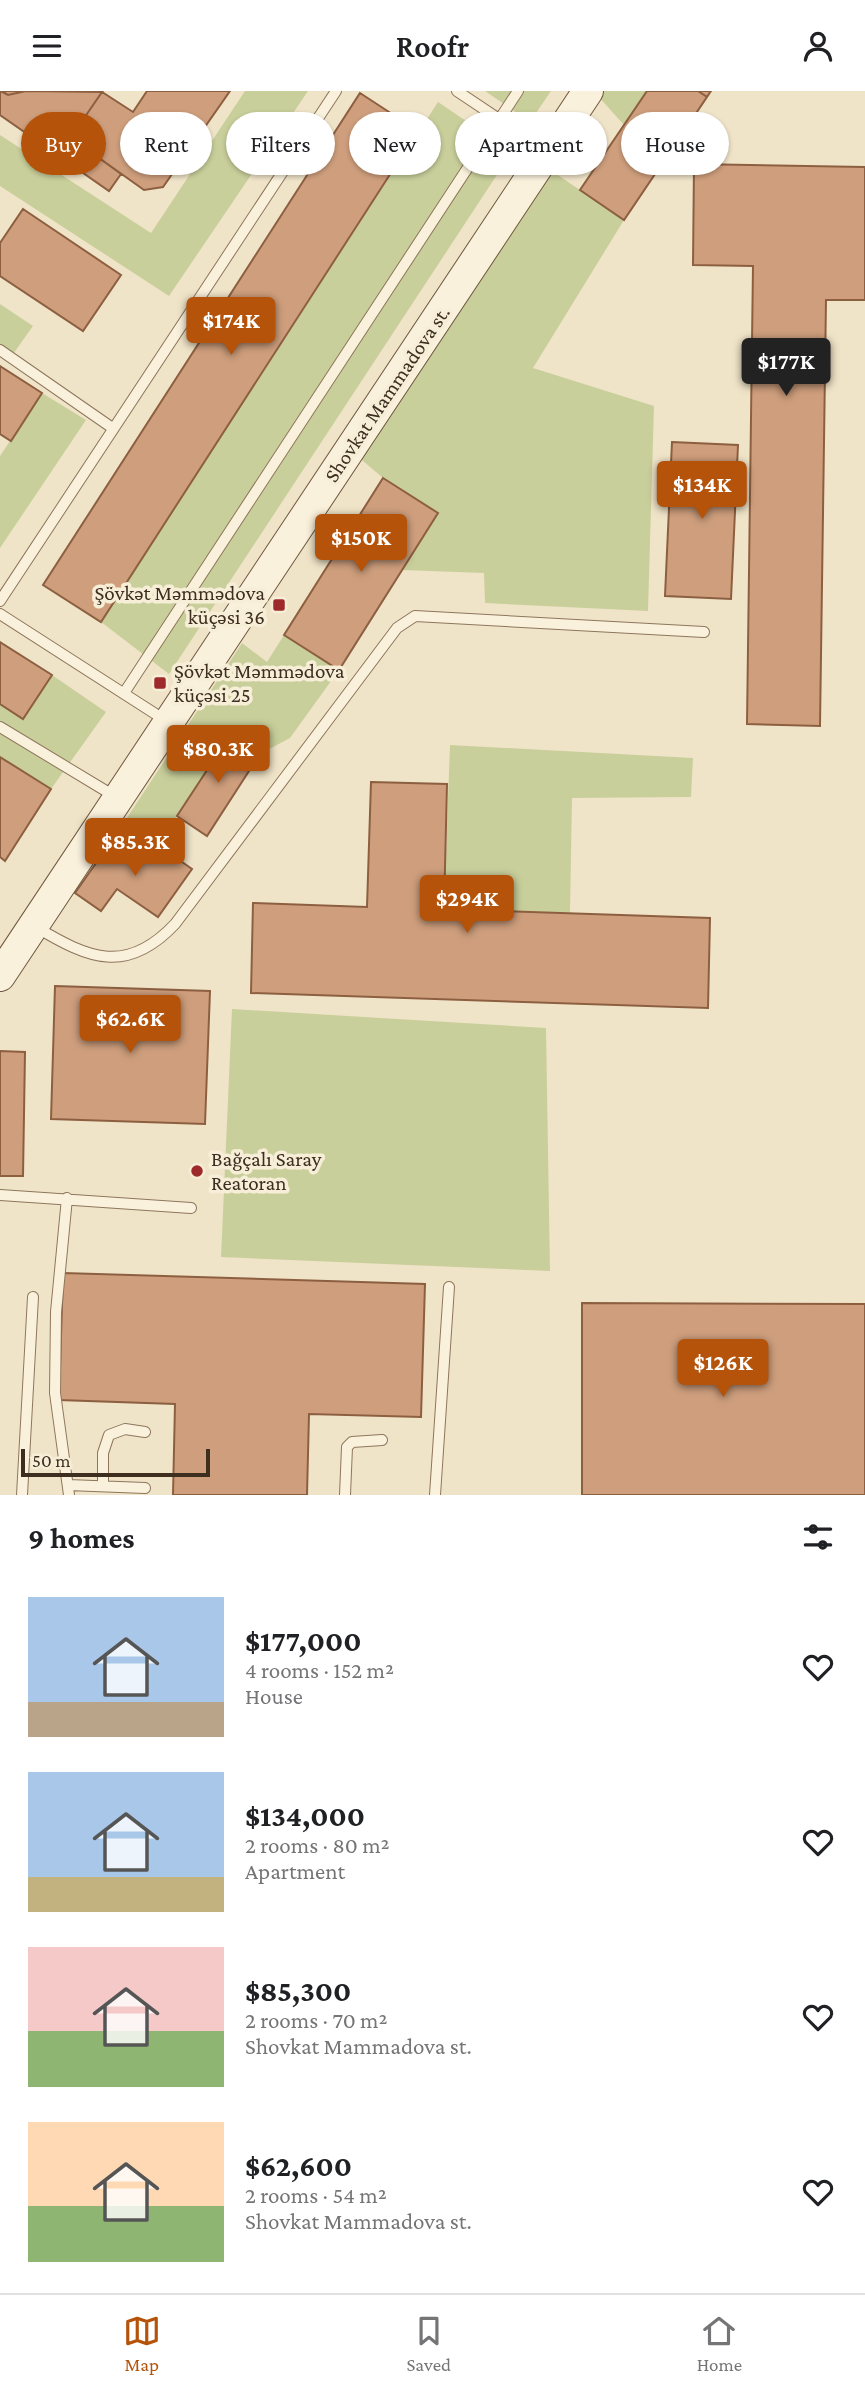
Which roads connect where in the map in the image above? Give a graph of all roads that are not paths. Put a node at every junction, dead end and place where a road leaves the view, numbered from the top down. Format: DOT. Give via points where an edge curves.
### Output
graph roads {
  1 [pos="336,91"];
  2 [pos="457,91"];
  3 [pos="518,91"];
  4 [pos="588,91"];
  5 [pos="488,112"];
  6 [pos="504,112"];
  7 [pos="574,112"];
  8 [pos="462,175"];
  9 [pos="532,175"];
  10 [pos="0,350"];
  11 [pos="111,427"];
  12 [pos="0,601"];
  13 [pos="0,614"];
  14 [pos="704,632"];
  15 [pos="124,693"];
  16 [pos="169,722"];
  17 [pos="0,727"];
  18 [pos="118,798"];
  19 [pos="34,926"];
  20 [pos="0,976"];
  21 [pos="0,1195"];
  22 [pos="68,1198"];
  23 [pos="191,1208"];
  24 [pos="449,1286"];
  25 [pos="33,1297"];
  26 [pos="145,1432"];
  27 [pos="382,1440"];
  28 [pos="103,1486"];
  29 [pos="145,1487"];
  30 [pos="68,1490"];
  31 [pos="22,1495"];
  32 [pos="345,1495"];
  33 [pos="435,1495"];
  1 -- 11 [label="lane"];
  2 -- 5 [label="lane"];
  3 -- 6 [label="lane"];
  4 -- 7 [label="main road, Shovkat Mammadova st."];
  8 -- 15 [label="lane"];
  9 -- 16 [label="main road, Shovkat Mammadova st."];
  10 -- 11 [label="lane"];
  11 -- 12 [label="lane"];
  13 -- 15 [label="lane"];
  14 -- 19 [label="lane" via="415,616 397,628 159,940 136,953 109,957 72,949"];
  15 -- 16 [label="lane"];
  16 -- 18 [label="main road, Shovkat Mammadova st."];
  17 -- 18 [label="lane"];
  18 -- 19 [label="main road, Shovkat Mammadova st."];
  19 -- 20 [label="main road, Shovkat Mammadova st."];
  21 -- 22 [label="lane"];
  22 -- 23 [label="lane"];
  22 -- 30 [label="lane" via="56,1312 55,1393"];
  24 -- 33 [label="lane"];
  25 -- 31 [label="lane"];
  26 -- 28 [label="lane" via="125,1429 109,1435 103,1453"];
  27 -- 32 [label="lane" via="352,1442 347,1447"];
  28 -- 29 [label="lane"];
  28 -- 30 [label="lane"];
}
